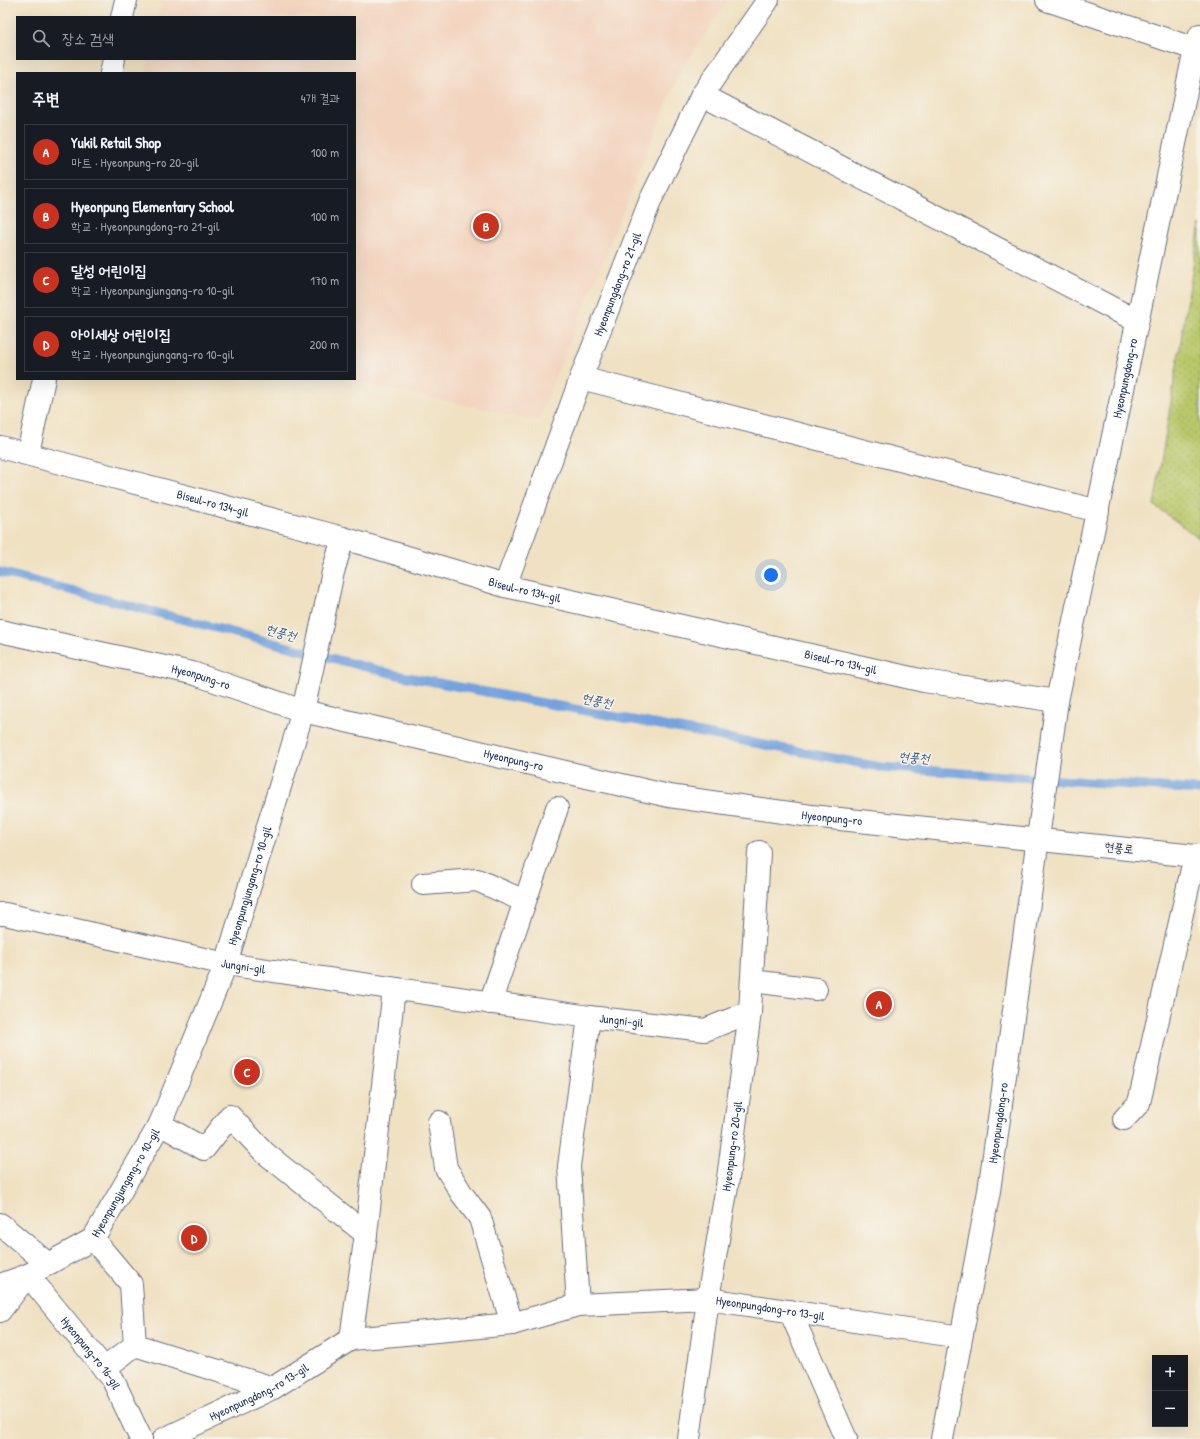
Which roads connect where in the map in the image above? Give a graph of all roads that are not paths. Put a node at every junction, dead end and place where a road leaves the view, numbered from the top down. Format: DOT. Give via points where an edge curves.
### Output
graph roads {
  1 [pos="126,0"];
  2 [pos="768,0"];
  3 [pos="1047,0"];
  4 [pos="122,16"];
  5 [pos="1198,44"];
  6 [pos="114,60"];
  7 [pos="111,72"];
  8 [pos="702,95"];
  9 [pos="1137,321"];
  10 [pos="581,378"];
  11 [pos="44,380"];
  12 [pos="0,447"];
  13 [pos="28,453"];
  14 [pos="1098,511"];
  15 [pos="343,538"];
  16 [pos="505,586"];
  17 [pos="0,631"];
  18 [pos="1057,701"];
  19 [pos="303,711"];
  20 [pos="556,808"];
  21 [pos="1037,839"];
  22 [pos="759,852"];
  23 [pos="1198,858"];
  24 [pos="423,884"];
  25 [pos="524,901"];
  26 [pos="0,914"];
  27 [pos="226,964"];
  28 [pos="752,981"];
  29 [pos="394,989"];
  30 [pos="816,990"];
  31 [pos="490,1003"];
  32 [pos="750,1012"];
  33 [pos="588,1017"];
  34 [pos="1124,1119"];
  35 [pos="439,1122"];
  36 [pos="160,1124"];
  37 [pos="0,1224"];
  38 [pos="366,1234"];
  39 [pos="93,1239"];
  40 [pos="48,1264"];
  41 [pos="28,1275"];
  42 [pos="0,1285"];
  43 [pos="708,1299"];
  44 [pos="578,1305"];
  45 [pos="0,1311"];
  46 [pos="790,1311"];
  47 [pos="512,1324"];
  48 [pos="961,1337"];
  49 [pos="351,1339"];
  50 [pos="135,1345"];
  51 [pos="104,1369"];
  52 [pos="273,1388"];
  53 [pos="141,1439"];
  54 [pos="164,1439"];
  55 [pos="689,1439"];
  56 [pos="846,1439"];
  57 [pos="942,1439"];
  1 -- 4 [label="street"];
  2 -- 8 [label="street, Hyeonpungdong-ro 21-gil"];
  3 -- 5 [label="street"];
  5 -- 9 [label="street, Hyeonpungdong-ro"];
  6 -- 7 [label="street"];
  8 -- 9 [label="street"];
  8 -- 10 [label="street, Hyeonpungdong-ro 21-gil" via="651,199"];
  9 -- 14 [label="street, Hyeonpungdong-ro"];
  10 -- 14 [label="street"];
  10 -- 16 [label="street, Hyeonpungdong-ro 21-gil"];
  11 -- 13 [label="street"];
  12 -- 13 [label="street, Biseul-ro 134-gil"];
  13 -- 15 [label="street, Biseul-ro 134-gil"];
  14 -- 18 [label="street, Hyeonpungdong-ro"];
  15 -- 16 [label="street, Biseul-ro 134-gil"];
  15 -- 19 [label="street, Hyeonpungjungang-ro 10-gil" via="333,572"];
  16 -- 18 [label="street, Biseul-ro 134-gil" via="924,682"];
  17 -- 19 [label="street, Hyeonpung-ro" via="192,673"];
  18 -- 21 [label="street, Hyeonpungdong-ro"];
  19 -- 21 [label="street, Hyeonpung-ro" via="669,796 811,816"];
  19 -- 27 [label="street, Hyeonpungjungang-ro 10-gil"];
  20 -- 25 [label="street"];
  21 -- 23 [label="street, 현풍로"];
  21 -- 48 [label="street, Hyeonpungdong-ro" via="989,1190"];
  22 -- 28 [label="street, Hyeonpung-ro 20-gil"];
  23 -- 34 [label="street" via="1139,1103"];
  24 -- 25 [label="street" via="477,880"];
  25 -- 31 [label="street"];
  26 -- 27 [label="street, Jungni-gil"];
  27 -- 29 [label="street, Jungni-gil"];
  27 -- 36 [label="street, Hyeonpungjungang-ro 10-gil"];
  28 -- 30 [label="street"];
  28 -- 32 [label="street, Hyeonpung-ro 20-gil"];
  29 -- 31 [label="street, Jungni-gil"];
  29 -- 38 [label="street"];
  31 -- 33 [label="street, Jungni-gil"];
  32 -- 33 [label="street, Jungni-gil" via="705,1030"];
  32 -- 43 [label="street, Hyeonpung-ro 20-gil" via="727,1186"];
  33 -- 44 [label="street" via="569,1166"];
  35 -- 47 [label="street" via="446,1168 480,1218"];
  36 -- 38 [label="street, Hyeonpungjungang-ro 10-gil" via="204,1149 230,1116 265,1153"];
  36 -- 39 [label="street, Hyeonpungjungang-ro 10-gil"];
  37 -- 40 [label="street"];
  38 -- 49 [label="street"];
  39 -- 40 [label="street, Hyeonpungjungang-ro 10-gil"];
  39 -- 50 [label="street" via="131,1284"];
  40 -- 41 [label="street, Hyeonpungjungang-ro 10-gil"];
  41 -- 42 [label="street, Hyeonpungjungang-ro 10-gil"];
  41 -- 45 [label="street, Hyeonpungjungang-ro 10-gil"];
  41 -- 51 [label="street, Hyeonpung-ro 16-gil"];
  43 -- 44 [label="street, Hyeonpungdong-ro 13-gil"];
  43 -- 46 [label="street, Hyeonpungdong-ro 13-gil"];
  43 -- 55 [label="street, Hyeonpung-ro 20-gil"];
  44 -- 47 [label="street, Hyeonpungdong-ro 13-gil"];
  46 -- 48 [label="street, Hyeonpungdong-ro 13-gil"];
  46 -- 56 [label="street"];
  47 -- 49 [label="street, Hyeonpungdong-ro 13-gil"];
  48 -- 57 [label="street, Hyeonpungdong-ro"];
  49 -- 52 [label="street, Hyeonpungdong-ro 13-gil"];
  50 -- 51 [label="street"];
  50 -- 52 [label="street"];
  51 -- 53 [label="street, Hyeonpung-ro 16-gil" via="112,1378"];
  52 -- 54 [label="street, Hyeonpungdong-ro 13-gil"];
}
